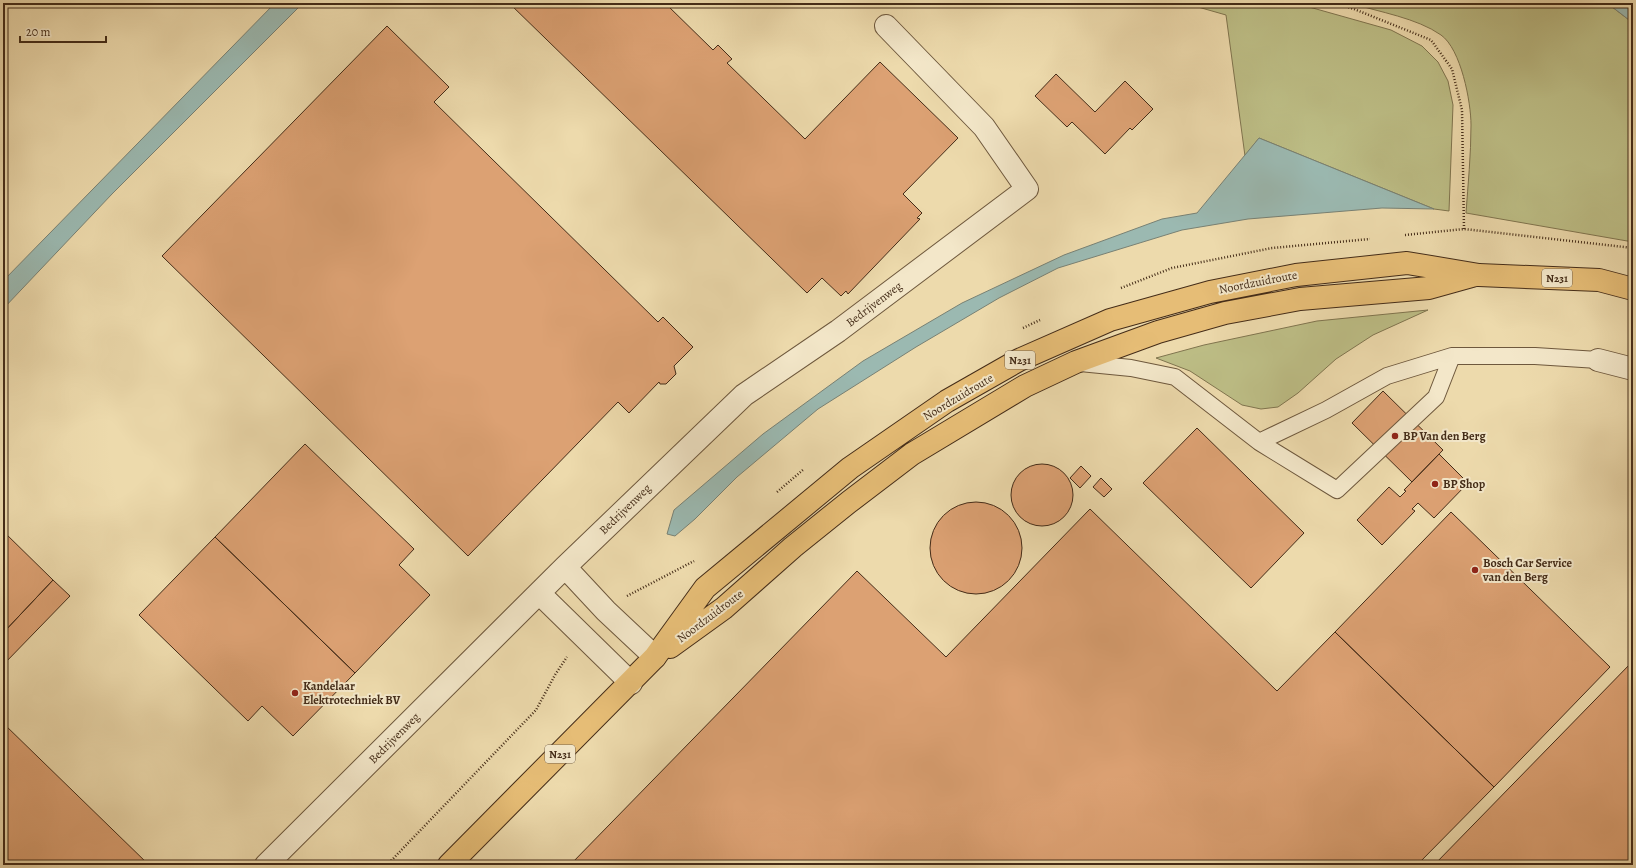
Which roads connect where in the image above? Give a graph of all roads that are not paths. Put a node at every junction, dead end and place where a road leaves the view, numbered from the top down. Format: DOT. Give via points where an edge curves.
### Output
graph roads {
  1 [pos="886,26"];
  2 [pos="1479,275"];
  3 [pos="1633,289"];
  4 [pos="1452,356"];
  5 [pos="1598,360"];
  6 [pos="1076,362"];
  7 [pos="1633,369"];
  8 [pos="1259,442"];
  9 [pos="565,567"];
  10 [pos="539,593"];
  11 [pos="655,658"];
  12 [pos="631,683"];
  13 [pos="266,865"];
  14 [pos="449,865"];
  1 -- 9 [label="street, Bedrijvenweg" via="984,127 1027,189 838,331 744,395"];
  2 -- 3 [label="main road, Noordzuidroute / N231" via="1599,280"];
  2 -- 6 [label="main road, Noordzuidroute / N231" via="1429,288 1300,299 1225,313 1158,332"];
  2 -- 11 [label="main road, Noordzuidroute / N231" via="1407,263 1296,275 1210,292 1110,320 1020,360 947,401 850,468 705,588"];
  4 -- 5 [label="lane" via="1535,356"];
  4 -- 8 [label="lane" via="1387,376 1326,410"];
  4 -- 8 [label="lane" via="1436,397 1338,490"];
  5 -- 7 [label="street"];
  6 -- 8 [label="lane" via="1131,368 1175,377"];
  6 -- 11 [label="main road, Noordzuidroute / N231" via="1025,386 912,454 806,537 724,608"];
  9 -- 10 [label="street, Bedrijvenweg"];
  9 -- 11 [label="street"];
  10 -- 12 [label="street"];
  10 -- 13 [label="street, Bedrijvenweg"];
  11 -- 12 [label="main road, Noordzuidroute / N231"];
  12 -- 14 [label="main road, Noordzuidroute / N231"];
}
